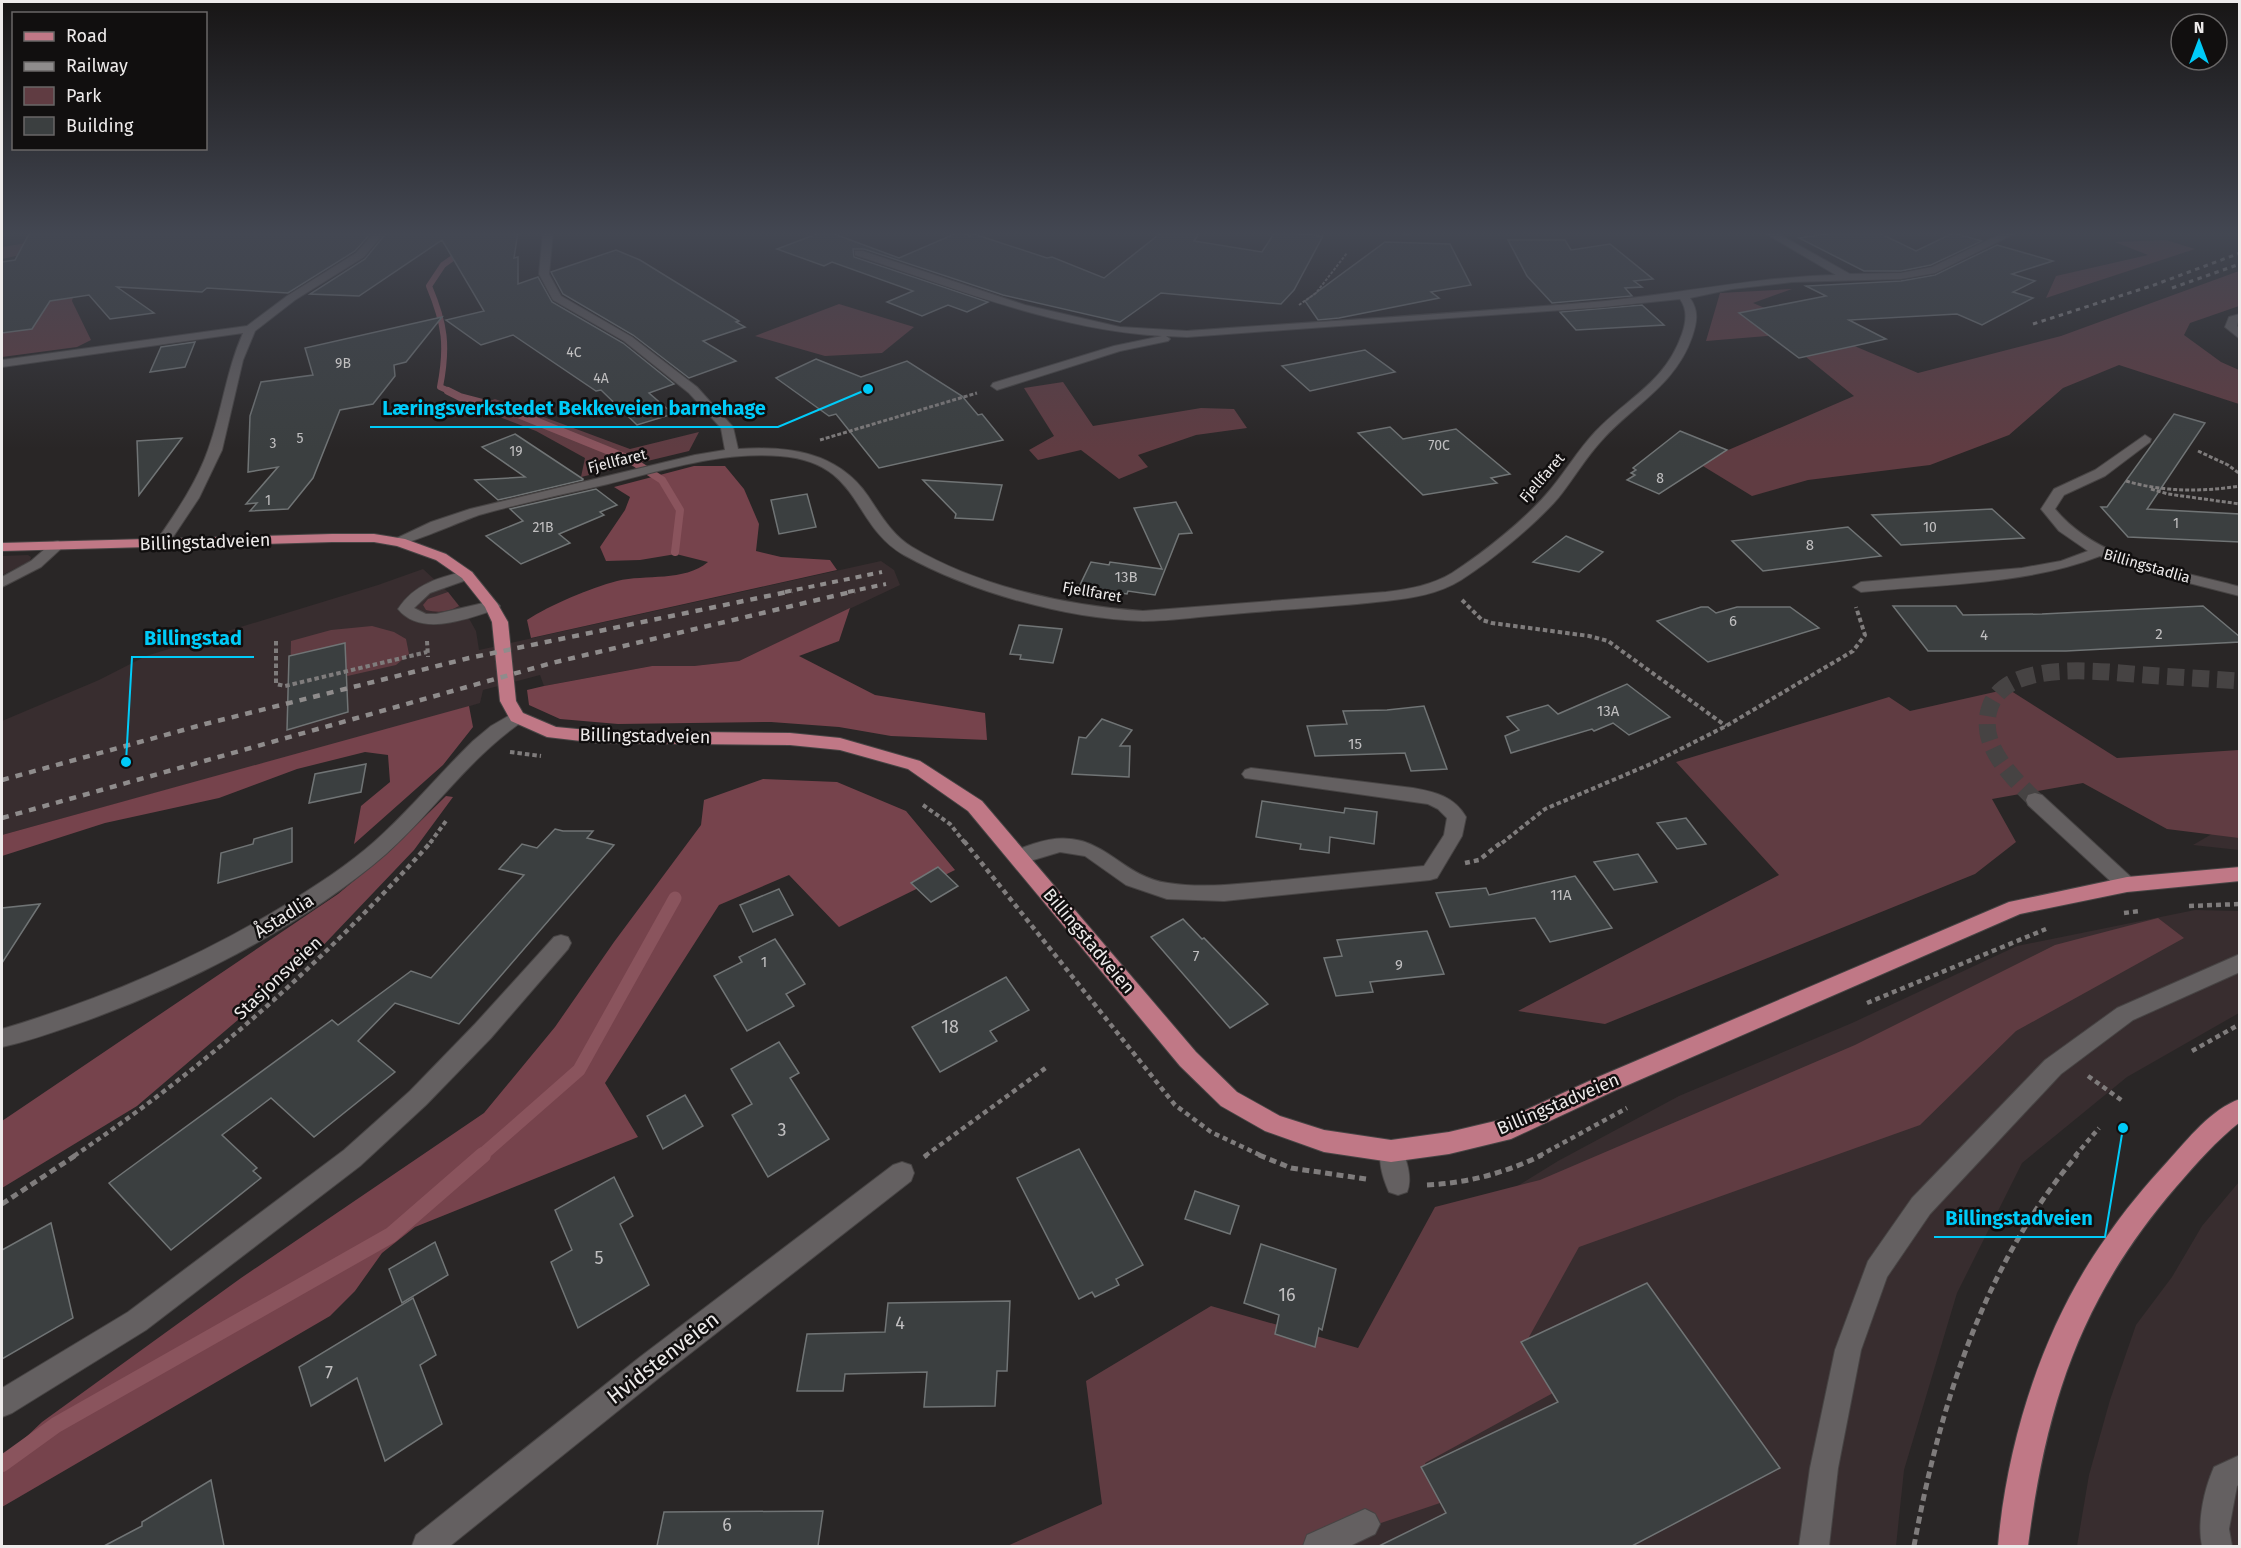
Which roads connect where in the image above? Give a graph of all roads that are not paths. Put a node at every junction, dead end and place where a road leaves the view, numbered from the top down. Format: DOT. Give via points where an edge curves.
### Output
graph roads {
  1 [pos="282,304"];
  2 [pos="569,304"];
  3 [pos="1014,304"];
  4 [pos="1578,304"];
  5 [pos="1691,304"];
  6 [pos="2240,317"];
  7 [pos="250,329"];
  8 [pos="1120,330"];
  9 [pos="1187,334"];
  10 [pos="2240,336"];
  11 [pos="1118,348"];
  12 [pos="2,364"];
  13 [pos="998,386"];
  14 [pos="2145,439"];
  15 [pos="732,453"];
  16 [pos="400,542"];
  17 [pos="162,543"];
  18 [pos="58,545"];
  19 [pos="2,547"];
  20 [pos="2098,552"];
  21 [pos="467,575"];
  22 [pos="2,582"];
  23 [pos="1861,586"];
  24 [pos="2240,592"];
  25 [pos="492,606"];
  26 [pos="517,717"];
  27 [pos="1251,774"];
  28 [pos="2035,800"];
  29 [pos="1020,857"];
  30 [pos="2240,874"];
  31 [pos="2126,883"];
  32 [pos="561,943"];
  33 [pos="2240,962"];
  34 [pos="2,1038"];
  35 [pos="2240,1109"];
  36 [pos="1391,1151"];
  37 [pos="902,1173"];
  38 [pos="1398,1184"];
  39 [pos="2,1403"];
  40 [pos="2240,1469"];
  41 [pos="1365,1524"];
  42 [pos="427,1546"];
  43 [pos="1318,1546"];
  44 [pos="1814,1546"];
  45 [pos="2013,1546"];
  46 [pos="2217,1546"];
  1 -- 7 [label="street"];
  2 -- 15 [label="street" via="628,339 693,390 727,427"];
  3 -- 8 [label="street"];
  4 -- 9 [label="street"];
  5 -- 15 [label="street, Fjellfaret" via="1693,313 1685,346 1670,371 1654,390 1603,431 1546,504 1444,584 1400,595 1146,616 1094,612 988,584 928,562 903,548 851,482 830,464 797,454"];
  6 -- 10 [label="street" via="2233,319 2231,327"];
  7 -- 12 [label="street"];
  7 -- 17 [label="street" via="237,360 215,450 192,498"];
  8 -- 9 [label="street"];
  8 -- 11 [label="street"];
  9 -- 11 [label="street"];
  11 -- 13 [label="street"];
  14 -- 20 [label="street, Billingstadlia" via="2100,473 2059,492 2048,509 2055,521"];
  15 -- 16 [label="street, Fjellfaret" via="475,512"];
  16 -- 17 [label="main road, Billingstadveien" via="332,538"];
  16 -- 21 [label="main road, Billingstadveien" via="441,557"];
  17 -- 18 [label="main road, Billingstadveien"];
  18 -- 19 [label="main road, Billingstadveien"];
  18 -- 22 [label="street" via="36,564"];
  20 -- 23 [label="street" via="2064,565 2022,573"];
  20 -- 24 [label="street, Billingstadlia"];
  21 -- 25 [label="main road, Billingstadveien"];
  21 -- 25 [label="street" via="420,591 405,609 414,617 432,620"];
  25 -- 26 [label="main road, Billingstadveien" via="500,622 508,701"];
  26 -- 29 [label="main road, Billingstadveien" via="553,733 576,735 790,739 840,744 914,765 975,806"];
  26 -- 34 [label="street, Åstadlia" via="485,738 380,848 272,924 225,952 128,995"];
  27 -- 29 [label="street" via="1433,798 1445,804 1456,817 1453,836 1430,873 1224,893 1167,891 1133,880 1090,850 1060,845"];
  28 -- 31 [label="street"];
  29 -- 36 [label="main road, Billingstadveien" via="1188,1059 1229,1099 1273,1124 1324,1141"];
  30 -- 31 [label="main road, Billingstadveien"];
  31 -- 36 [label="main road, Billingstadveien" via="2016,907 1511,1128 1449,1143"];
  32 -- 39 [label="street" via="418,1098 352,1158 137,1321"];
  33 -- 44 [label="street" via="2125,1014 2064,1059 1921,1206 1877,1270 1848,1350 1824,1468"];
  35 -- 45 [label="main road" via="2152,1193 2117,1240 2078,1305 2048,1379 2032,1438"];
  36 -- 38 [label="street"];
  37 -- 42 [label="street, Hvidstenveien" via="678,1345"];
  40 -- 46 [label="street" via="2224,1477 2214,1529"];
  41 -- 43 [label="street"];
}
